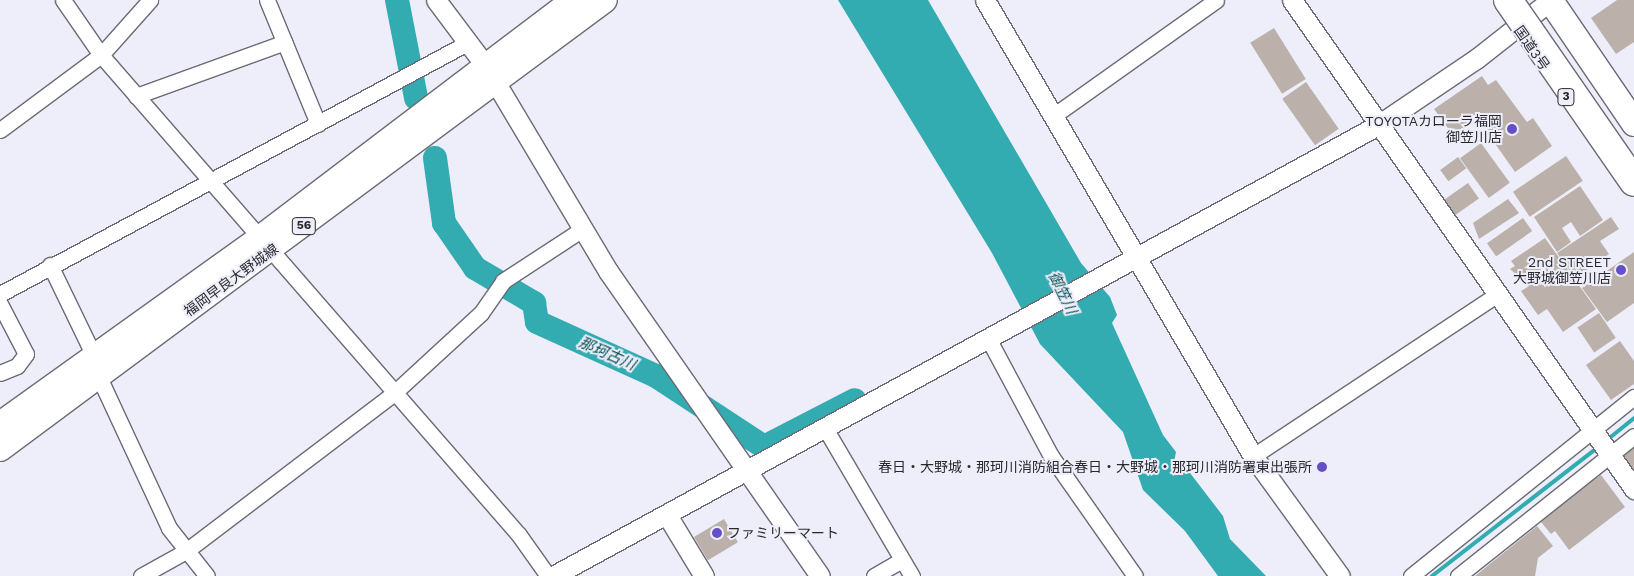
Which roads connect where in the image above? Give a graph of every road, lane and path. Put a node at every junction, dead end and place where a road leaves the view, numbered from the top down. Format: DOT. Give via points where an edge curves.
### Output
graph roads {
  1 [pos="63,0"];
  2 [pos="150,0"];
  3 [pos="267,0"];
  4 [pos="436,0"];
  5 [pos="573,0"];
  6 [pos="605,0"];
  7 [pos="984,0"];
  8 [pos="1216,0"];
  9 [pos="1292,0"];
  10 [pos="1498,0"];
  11 [pos="1508,0"];
  12 [pos="1545,0"];
  13 [pos="1517,27"];
  14 [pos="285,42"];
  15 [pos="469,42"];
  16 [pos="101,55"];
  17 [pos="491,75"];
  18 [pos="136,96"];
  19 [pos="1053,116"];
  20 [pos="1634,123"];
  21 [pos="318,124"];
  22 [pos="1378,125"];
  23 [pos="0,130"];
  24 [pos="1634,149"];
  25 [pos="212,181"];
  26 [pos="1634,182"];
  27 [pos="1634,194"];
  28 [pos="581,230"];
  29 [pos="267,243"];
  30 [pos="1131,261"];
  31 [pos="50,265"];
  32 [pos="0,294"];
  33 [pos="1496,294"];
  34 [pos="0,304"];
  35 [pos="993,339"];
  36 [pos="96,366"];
  37 [pos="0,373"];
  38 [pos="394,393"];
  39 [pos="1634,397"];
  40 [pos="0,424"];
  41 [pos="825,428"];
  42 [pos="1592,430"];
  43 [pos="1634,436"];
  44 [pos="0,449"];
  45 [pos="1610,455"];
  46 [pos="1253,456"];
  47 [pos="746,470"];
  48 [pos="1634,489"];
  49 [pos="666,515"];
  50 [pos="186,551"];
  51 [pos="902,560"];
  52 [pos="141,576"];
  53 [pos="207,576"];
  54 [pos="548,576"];
  55 [pos="553,576"];
  56 [pos="704,576"];
  57 [pos="820,576"];
  58 [pos="874,576"];
  59 [pos="912,576"];
  60 [pos="1135,576"];
  61 [pos="1340,576"];
  62 [pos="1411,576"];
  63 [pos="1458,576"];
  1 -- 16 [label="street"];
  2 -- 16 [label="street"];
  3 -- 14 [label="street"];
  4 -- 15 [label="street"];
  5 -- 17 [label="main road, 福岡早良大野城線 / 56"];
  6 -- 17 [label="main road, 福岡早良大野城線 / 56"];
  7 -- 19 [label="street"];
  8 -- 19 [label="street"];
  9 -- 22 [label="street"];
  10 -- 13 [label="highway, 国道3号 / 3"];
  11 -- 26 [label="highway, bridge"];
  12 -- 13 [label="street"];
  12 -- 20 [label="highway"];
  12 -- 24 [label="highway"];
  13 -- 22 [label="street"];
  13 -- 27 [label="highway, 国道3号 / 3"];
  14 -- 18 [label="street"];
  14 -- 21 [label="street"];
  15 -- 17 [label="street"];
  15 -- 21 [label="street"];
  16 -- 18 [label="street"];
  16 -- 23 [label="street"];
  17 -- 28 [label="street"];
  17 -- 29 [label="main road, 福岡早良大野城線 / 56"];
  18 -- 25 [label="street"];
  19 -- 30 [label="street"];
  21 -- 25 [label="street"];
  22 -- 30 [label="street"];
  22 -- 33 [label="street"];
  25 -- 29 [label="street"];
  25 -- 31 [label="street"];
  28 -- 38 [label="street" via="503,281 481,314"];
  28 -- 47 [label="street"];
  29 -- 36 [label="main road, 福岡早良大野城線 / 56"];
  29 -- 38 [label="street"];
  30 -- 35 [label="street"];
  30 -- 46 [label="street"];
  31 -- 32 [label="street"];
  31 -- 36 [label="street"];
  33 -- 42 [label="street"];
  33 -- 46 [label="street"];
  34 -- 37 [label="street" via="26,354 17,366"];
  35 -- 41 [label="street"];
  35 -- 60 [label="street" via="1051,456"];
  36 -- 40 [label="main road, 福岡早良大野城線 / 56"];
  36 -- 44 [label="main road, 福岡早良大野城線 / 56"];
  36 -- 50 [label="street" via="169,528"];
  38 -- 50 [label="street"];
  38 -- 54 [label="street" via="519,535"];
  39 -- 42 [label="street"];
  41 -- 47 [label="street"];
  41 -- 51 [label="street"];
  42 -- 45 [label="street"];
  42 -- 62 [label="street"];
  43 -- 45 [label="street"];
  45 -- 48 [label="street"];
  45 -- 63 [label="street"];
  46 -- 61 [label="street"];
  47 -- 49 [label="street"];
  47 -- 57 [label="street"];
  49 -- 55 [label="street"];
  49 -- 56 [label="street"];
  50 -- 52 [label="street"];
  50 -- 53 [label="street"];
  51 -- 58 [label="street"];
  51 -- 59 [label="street"];
}
